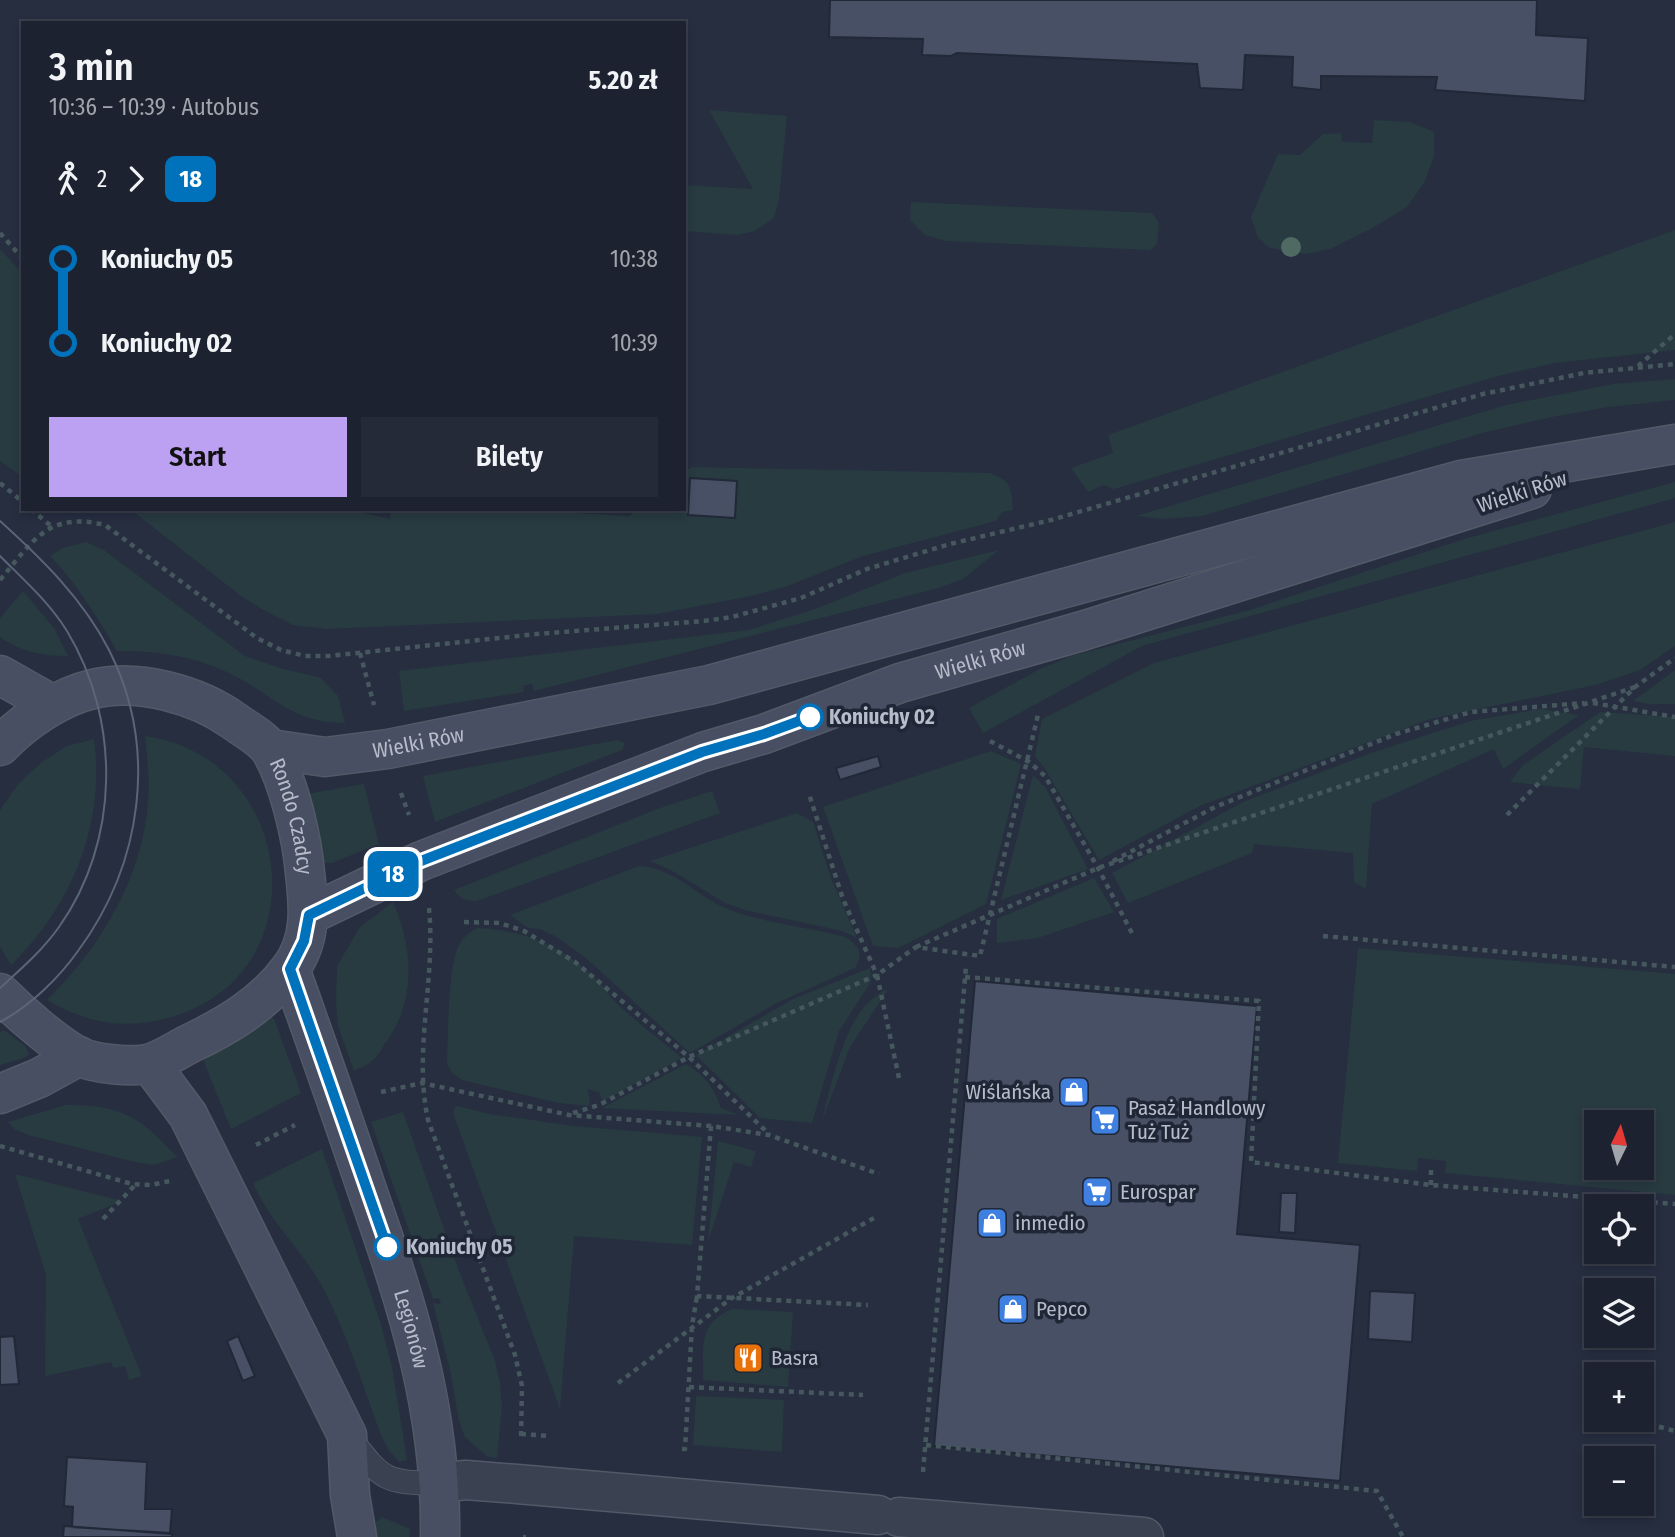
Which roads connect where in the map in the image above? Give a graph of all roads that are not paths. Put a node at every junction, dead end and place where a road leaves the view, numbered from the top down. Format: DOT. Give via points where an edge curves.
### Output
graph roads {
  1 [pos="1671,445"];
  2 [pos="0,675"];
  3 [pos="53,705"];
  4 [pos="0,746"];
  5 [pos="270,749"];
  6 [pos="309,915"];
  7 [pos="290,969"];
  8 [pos="0,993"];
  9 [pos="79,1056"];
  10 [pos="150,1064"];
  11 [pos="0,1094"];
  12 [pos="347,1435"];
  13 [pos="438,1483"];
  14 [pos="357,1537"];
  15 [pos="440,1537"];
  16 [pos="1144,1537"];
  1 -- 5 [label="street, Wielki Rów" via="1461,480 709,685 388,749 325,757"];
  1 -- 6 [label="street, Wielki Rów" via="1082,631 900,683 702,752 421,861"];
  2 -- 3 [label="street"];
  3 -- 4 [label="street, Rondo Czadcy"];
  3 -- 5 [label="street, Rondo Czadcy" via="93,689 124,685 168,691 225,714"];
  5 -- 6 [label="street, Rondo Czadcy" via="303,850"];
  6 -- 7 [label="street, Rondo Czadcy" via="304,941"];
  7 -- 10 [label="street, Rondo Czadcy" via="258,1003 224,1028"];
  7 -- 13 [label="street, Legionów" via="403,1294 429,1395"];
  8 -- 9 [label="street, Rondo Czadcy"];
  9 -- 10 [label="street, Rondo Czadcy" via="117,1065"];
  9 -- 11 [label="street"];
  10 -- 12 [label="street" via="188,1115"];
  12 -- 13 [label="lane" via="388,1479"];
  12 -- 14 [label="street"];
  13 -- 15 [label="street, Legionów"];
  13 -- 16 [label="street" via="517,1483"];
}
